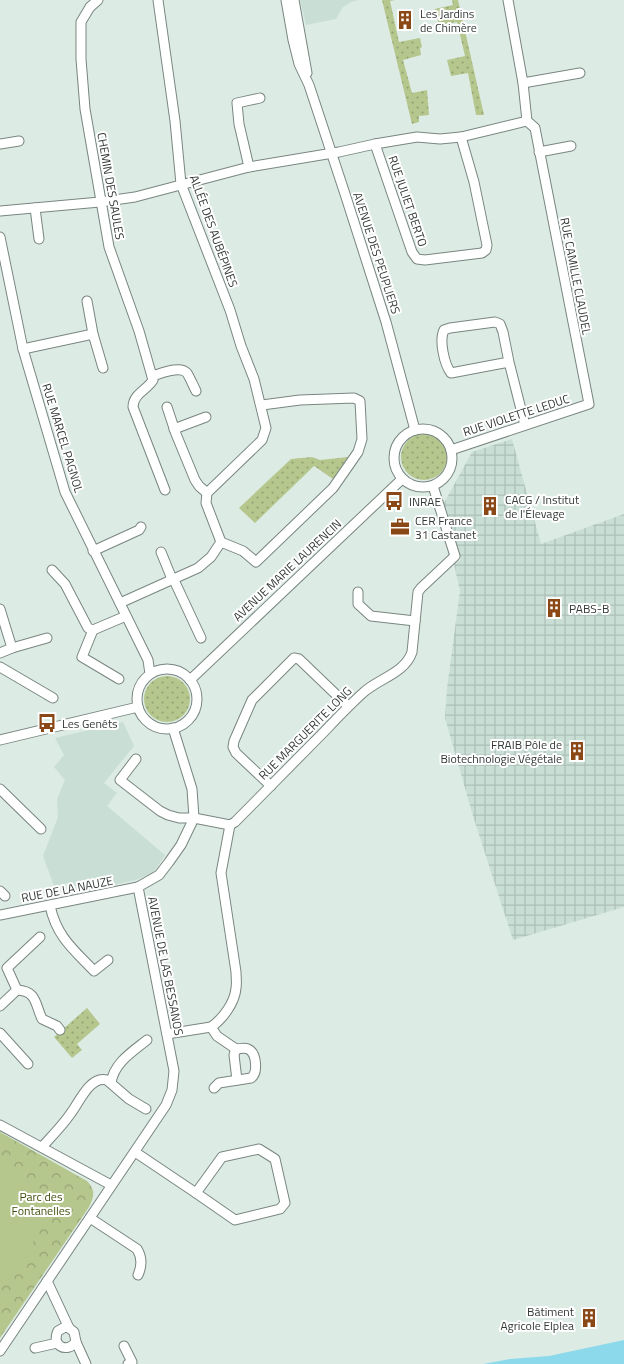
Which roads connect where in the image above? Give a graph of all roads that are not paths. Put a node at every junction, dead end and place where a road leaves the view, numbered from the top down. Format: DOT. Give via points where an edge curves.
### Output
graph roads {
  1 [pos="98,0"];
  2 [pos="158,0"];
  3 [pos="286,0"];
  4 [pos="294,0"];
  5 [pos="508,0"];
  6 [pos="580,72"];
  7 [pos="523,83"];
  8 [pos="309,85"];
  9 [pos="260,98"];
  10 [pos="527,121"];
  11 [pos="461,137"];
  12 [pos="19,141"];
  13 [pos="0,144"];
  14 [pos="375,144"];
  15 [pos="571,146"];
  16 [pos="539,152"];
  17 [pos="332,153"];
  18 [pos="249,167"];
  19 [pos="181,184"];
  20 [pos="100,202"];
  21 [pos="35,208"];
  22 [pos="0,211"];
  23 [pos="0,237"];
  24 [pos="39,239"];
  25 [pos="4,284"];
  26 [pos="87,301"];
  27 [pos="93,334"];
  28 [pos="23,349"];
  29 [pos="509,362"];
  30 [pos="103,368"];
  31 [pos="152,376"];
  32 [pos="196,391"];
  33 [pos="589,404"];
  34 [pos="262,405"];
  35 [pos="167,407"];
  36 [pos="206,417"];
  37 [pos="525,425"];
  38 [pos="174,429"];
  39 [pos="415,430"];
  40 [pos="451,450"];
  41 [pos="402,480"];
  42 [pos="433,486"];
  43 [pos="165,490"];
  44 [pos="207,493"];
  45 [pos="141,527"];
  46 [pos="221,542"];
  47 [pos="93,551"];
  48 [pos="161,552"];
  49 [pos="52,570"];
  50 [pos="173,578"];
  51 [pos="358,592"];
  52 [pos="120,603"];
  53 [pos="0,609"];
  54 [pos="126,616"];
  55 [pos="415,621"];
  56 [pos="93,630"];
  57 [pos="48,638"];
  58 [pos="201,638"];
  59 [pos="12,648"];
  60 [pos="0,653"];
  61 [pos="0,668"];
  62 [pos="150,674"];
  63 [pos="119,678"];
  64 [pos="190,680"];
  65 [pos="53,698"];
  66 [pos="348,706"];
  67 [pos="138,707"];
  68 [pos="173,728"];
  69 [pos="0,740"];
  70 [pos="136,759"];
  71 [pos="270,786"];
  72 [pos="0,789"];
  73 [pos="194,818"];
  74 [pos="230,825"];
  75 [pos="41,829"];
  76 [pos="138,887"];
  77 [pos="50,906"];
  78 [pos="0,915"];
  79 [pos="40,937"];
  80 [pos="108,960"];
  81 [pos="17,990"];
  82 [pos="0,1006"];
  83 [pos="211,1027"];
  84 [pos="60,1030"];
  85 [pos="0,1033"];
  86 [pos="167,1034"];
  87 [pos="147,1040"];
  88 [pos="236,1049"];
  89 [pos="28,1064"];
  90 [pos="237,1080"];
  91 [pos="111,1083"];
  92 [pos="214,1088"];
  93 [pos="146,1109"];
  94 [pos="0,1125"];
  95 [pos="42,1147"];
  96 [pos="135,1152"];
  97 [pos="112,1185"];
  98 [pos="196,1193"];
  99 [pos="90,1218"];
  100 [pos="138,1275"];
  101 [pos="48,1282"];
  102 [pos="70,1328"];
  103 [pos="57,1342"];
  104 [pos="76,1342"];
  105 [pos="124,1346"];
  106 [pos="35,1348"];
  107 [pos="0,1351"];
  108 [pos="86,1364"];
  109 [pos="128,1364"];
  1 -- 20 [label="street, CHEMIN DES SAULES" via="81,22 80,37 85,109"];
  2 -- 19 [label="street, ALLÉE DES AUBÉPINES"];
  3 -- 8 [label="street, AVENUE DES PEUPLIERS" via="299,64"];
  4 -- 8 [label="street, AVENUE DES PEUPLIERS"];
  5 -- 7 [label="street, RUE CAMILLE CLAUDEL"];
  6 -- 7 [label="street"];
  7 -- 10 [label="street, RUE CAMILLE CLAUDEL"];
  8 -- 17 [label="street, AVENUE DES PEUPLIERS"];
  9 -- 18 [label="street" via="237,103"];
  10 -- 11 [label="street"];
  10 -- 16 [label="street, RUE CAMILLE CLAUDEL" via="535,128"];
  11 -- 14 [label="street" via="417,136"];
  11 -- 14 [label="street, RUE JULIET BERTO" via="474,182 486,250 425,260 417,259 412,252"];
  12 -- 13 [label="street"];
  14 -- 17 [label="street"];
  15 -- 16 [label="street"];
  16 -- 33 [label="street, RUE CAMILLE CLAUDEL"];
  17 -- 18 [label="street"];
  17 -- 39 [label="street, AVENUE DES PEUPLIERS" via="386,322"];
  18 -- 19 [label="street"];
  19 -- 20 [label="street" via="135,197"];
  19 -- 34 [label="street, ALLÉE DES AUBÉPINES" via="230,310"];
  20 -- 21 [label="street"];
  20 -- 31 [label="street, CHEMIN DES SAULES" via="109,247"];
  21 -- 22 [label="street"];
  21 -- 24 [label="street"];
  23 -- 25 [label="street, RUE MARCEL PAGNOL"];
  25 -- 28 [label="street, RUE MARCEL PAGNOL"];
  26 -- 27 [label="street"];
  27 -- 28 [label="street"];
  27 -- 30 [label="street"];
  28 -- 47 [label="street, RUE MARCEL PAGNOL" via="64,492"];
  29 -- 29 [label="street" via="503,332 500,324 495,322 450,328 441,335 446,366 451,373"];
  29 -- 37 [label="street"];
  31 -- 32 [label="street" via="183,370"];
  31 -- 43 [label="street" via="150,386 135,398 133,407"];
  33 -- 37 [label="street, RUE VIOLETTE LEDUC"];
  34 -- 44 [label="street, ALLÉE DES AUBÉPINES" via="266,428 262,440"];
  34 -- 46 [label="street" via="354,398 360,402 360,446 333,488 256,562 243,551"];
  35 -- 38 [label="street"];
  36 -- 38 [label="street"];
  37 -- 40 [label="street, RUE VIOLETTE LEDUC"];
  38 -- 44 [label="street" via="195,480"];
  39 -- 40 [label="street" via="435,432 444,438"];
  39 -- 41 [label="street" via="402,438 394,453 394,463"];
  40 -- 42 [label="street" via="452,462 448,472"];
  41 -- 42 [label="street" via="425,488"];
  41 -- 64 [label="street, AVENUE MARIE LAURENCIN"];
  42 -- 55 [label="street, RUE MARGUERITE LONG" via="456,556 418,592"];
  44 -- 46 [label="street" via="206,503"];
  45 -- 47 [label="street"];
  46 -- 50 [label="street" via="198,568"];
  47 -- 52 [label="street, RUE MARCEL PAGNOL"];
  48 -- 50 [label="street"];
  49 -- 56 [label="street" via="65,584 88,628"];
  50 -- 52 [label="street"];
  50 -- 58 [label="street"];
  51 -- 55 [label="street" via="358,604 371,616"];
  52 -- 54 [label="street, RUE MARCEL PAGNOL"];
  53 -- 59 [label="street"];
  54 -- 56 [label="street"];
  54 -- 62 [label="street, RUE MARCEL PAGNOL" via="148,660"];
  55 -- 66 [label="street, RUE MARGUERITE LONG" via="409,661"];
  56 -- 63 [label="street" via="82,657"];
  57 -- 59 [label="street"];
  59 -- 60 [label="street"];
  61 -- 65 [label="street"];
  62 -- 64 [label="street" via="164,669 178,671"];
  62 -- 67 [label="street" via="139,688"];
  64 -- 68 [label="street" via="196,690 194,712 189,720"];
  66 -- 71 [label="street, RUE MARGUERITE LONG"];
  66 -- 71 [label="street" via="299,659 294,658 273,677 252,700 233,747"];
  67 -- 68 [label="street" via="143,718 153,726"];
  67 -- 69 [label="street"];
  68 -- 73 [label="street, AVENUE DE LAS BESSANOS" via="192,789"];
  70 -- 73 [label="street" via="120,780 160,811 179,818"];
  71 -- 74 [label="street, RUE MARGUERITE LONG"];
  72 -- 75 [label="street"];
  73 -- 74 [label="street"];
  73 -- 76 [label="street, AVENUE DE LAS BESSANOS" via="169,862"];
  74 -- 83 [label="street" via="221,873 236,988 227,1009"];
  76 -- 77 [label="street, RUE DE LA NAUZE"];
  76 -- 86 [label="street, AVENUE DE LAS BESSANOS"];
  77 -- 78 [label="street, RUE DE LA NAUZE"];
  77 -- 80 [label="street" via="54,923 67,944 94,971"];
  79 -- 81 [label="street" via="7,968"];
  81 -- 82 [label="street"];
  81 -- 84 [label="street" via="33,996 42,1019"];
  83 -- 86 [label="street"];
  83 -- 88 [label="street" via="217,1036"];
  85 -- 89 [label="street"];
  86 -- 96 [label="street, AVENUE DE LAS BESSANOS" via="174,1071 172,1090 166,1105"];
  87 -- 91 [label="street" via="121,1062"];
  88 -- 90 [label="street"];
  88 -- 90 [label="street" via="250,1050 256,1071 250,1078"];
  90 -- 92 [label="street" via="220,1083"];
  91 -- 93 [label="street"];
  91 -- 95 [label="street" via="98,1080 81,1094 71,1114"];
  94 -- 95 [label="street"];
  95 -- 97 [label="street"];
  96 -- 97 [label="street, AVENUE DE LAS BESSANOS"];
  96 -- 98 [label="street"];
  97 -- 99 [label="street, AVENUE DE LAS BESSANOS"];
  98 -- 98 [label="street" via="236,1220 280,1209 284,1203 275,1159 259,1149 222,1157"];
  99 -- 100 [label="street" via="137,1248 141,1268"];
  99 -- 101 [label="street, AVENUE DE LAS BESSANOS"];
  101 -- 102 [label="street"];
  101 -- 107 [label="street, AVENUE DE LAS BESSANOS"];
  102 -- 103 [label="street" via="58,1331"];
  102 -- 104 [label="street"];
  103 -- 104 [label="street" via="66,1348"];
  103 -- 106 [label="street"];
  104 -- 108 [label="street"];
  105 -- 109 [label="street" via="132,1362"];
}
